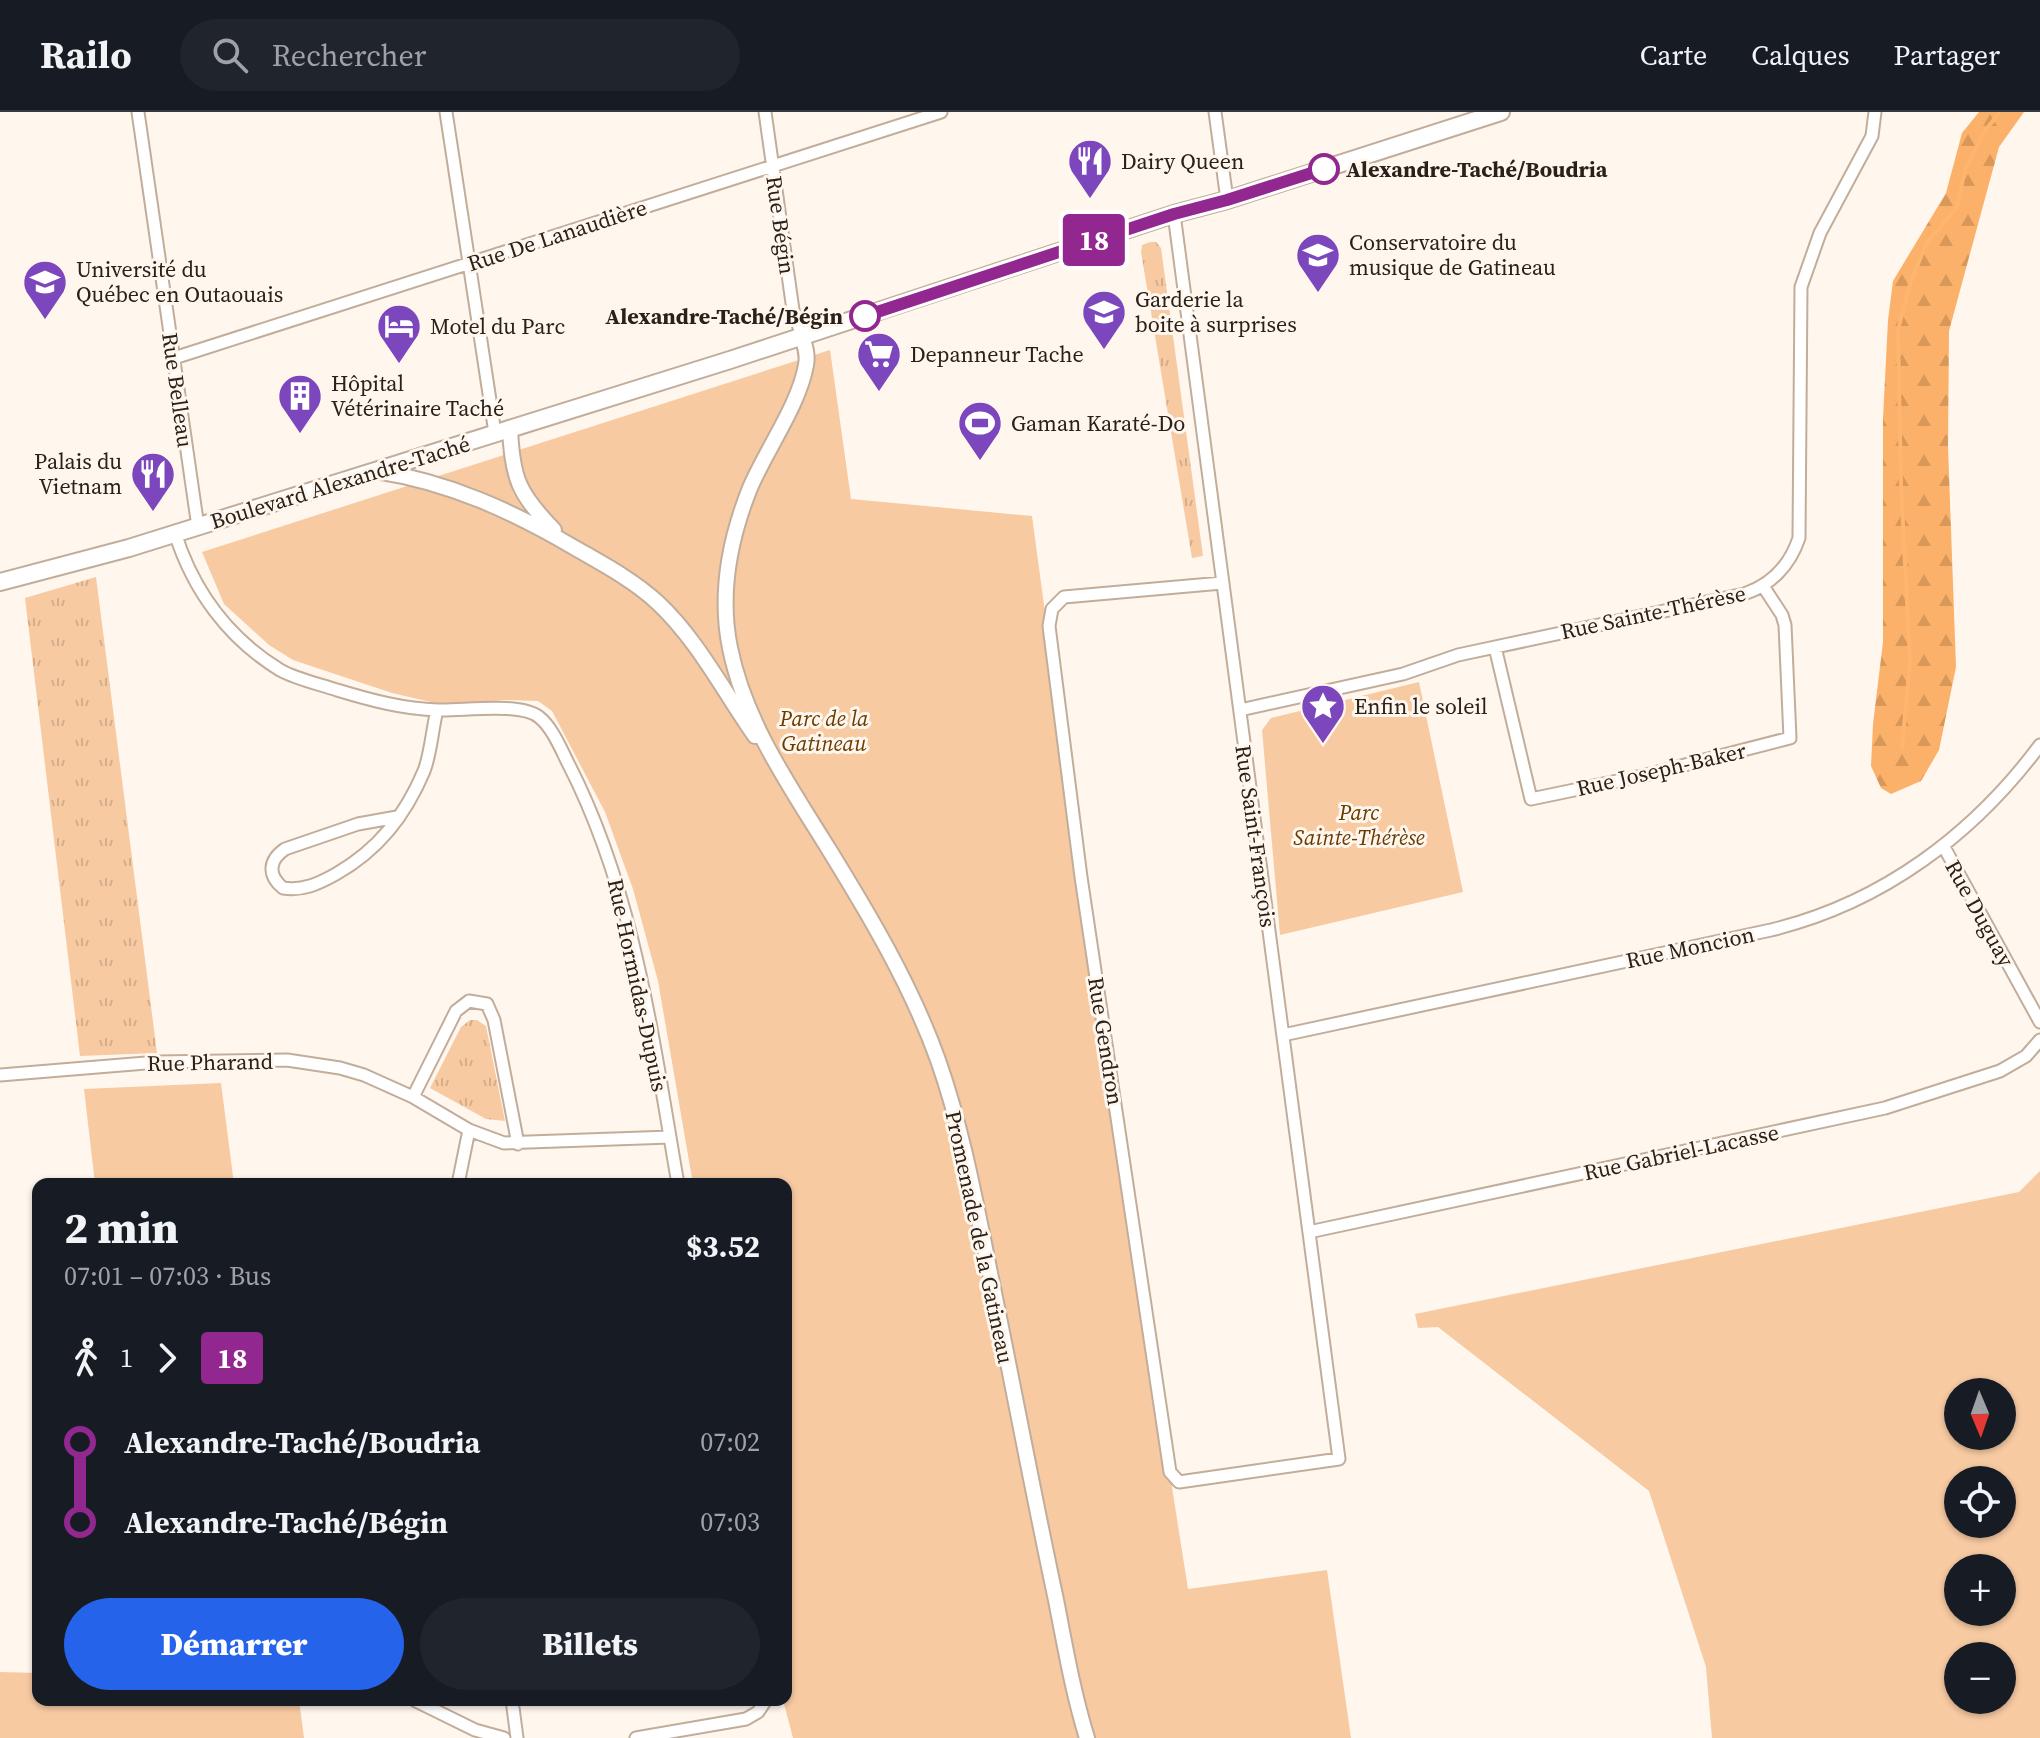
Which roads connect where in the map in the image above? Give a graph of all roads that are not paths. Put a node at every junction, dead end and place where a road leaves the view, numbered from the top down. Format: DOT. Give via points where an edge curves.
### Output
graph roads {
  1 [pos="138,112"];
  2 [pos="446,112"];
  3 [pos="765,112"];
  4 [pos="941,112"];
  5 [pos="1215,112"];
  6 [pos="1501,112"];
  7 [pos="1875,112"];
  8 [pos="772,166"];
  9 [pos="1227,200"];
  10 [pos="1174,214"];
  11 [pos="468,264"];
  12 [pos="802,336"];
  13 [pos="174,358"];
  14 [pos="502,431"];
  15 [pos="376,471"];
  16 [pos="198,527"];
  17 [pos="175,533"];
  18 [pos="567,543"];
  19 [pos="0,582"];
  20 [pos="1222,583"];
  21 [pos="1763,586"];
  22 [pos="1495,647"];
  23 [pos="437,710"];
  24 [pos="1240,710"];
  25 [pos="2040,745"];
  26 [pos="779,770"];
  27 [pos="397,817"];
  28 [pos="1944,847"];
  29 [pos="2040,1022"];
  30 [pos="1283,1035"];
  31 [pos="2040,1040"];
  32 [pos="0,1075"];
  33 [pos="413,1097"];
  34 [pos="469,1130"];
  35 [pos="670,1137"];
  36 [pos="518,1144"];
  37 [pos="459,1178"];
  38 [pos="677,1178"];
  39 [pos="1309,1232"];
  40 [pos="1339,1459"];
  41 [pos="426,1706"];
  42 [pos="513,1706"];
  43 [pos="763,1706"];
  44 [pos="504,1738"];
  45 [pos="517,1738"];
  46 [pos="636,1738"];
  47 [pos="1087,1738"];
  1 -- 13 [label="street, Rue Belleau"];
  2 -- 11 [label="street"];
  3 -- 8 [label="street, Rue Bégin"];
  4 -- 8 [label="street, Rue De Lanaudière"];
  5 -- 9 [label="street"];
  6 -- 9 [label="main road, Boulevard Alexandre-Taché"];
  7 -- 21 [label="street, Rue Sainte-Thérèse" via="1872,136 1820,233 1801,287 1799,538 1788,560"];
  8 -- 11 [label="street, Rue De Lanaudière"];
  8 -- 12 [label="street, Rue Bégin" via="793,310"];
  9 -- 10 [label="main road, Boulevard Alexandre-Taché"];
  10 -- 12 [label="main road, Boulevard Alexandre-Taché"];
  10 -- 20 [label="street, Rue Saint-François"];
  11 -- 13 [label="street, Rue De Lanaudière"];
  11 -- 14 [label="street"];
  12 -- 14 [label="main road, Boulevard Alexandre-Taché"];
  12 -- 26 [label="street, Promenade de la Gatineau" via="807,362 742,509 726,600 730,649 740,684"];
  13 -- 16 [label="street, Rue Belleau"];
  14 -- 15 [label="main road, Boulevard Alexandre-Taché"];
  14 -- 18 [label="street, Promenade de la Gatineau" via="529,504"];
  15 -- 16 [label="main road, Boulevard Alexandre-Taché"];
  15 -- 18 [label="street, Promenade de la Gatineau" via="460,492"];
  16 -- 17 [label="main road, Boulevard Alexandre-Taché"];
  17 -- 19 [label="main road, Boulevard Alexandre-Taché"];
  17 -- 23 [label="street, Rue Hormidas-Dupuis" via="209,605 238,637 281,670 359,697"];
  18 -- 26 [label="street, Promenade de la Gatineau" via="628,580 664,610"];
  20 -- 24 [label="street, Rue Saint-François"];
  20 -- 40 [label="street, Rue Gendron" via="1064,597 1052,609 1049,626 1081,877 1170,1472 1179,1482"];
  21 -- 22 [label="street, Rue Sainte-Thérèse"];
  21 -- 22 [label="street, Rue Joseph-Baker" via="1785,625 1790,738 1646,775 1531,799"];
  22 -- 24 [label="street, Rue Sainte-Thérèse" via="1403,674"];
  23 -- 27 [label="street" via="425,769"];
  23 -- 35 [label="street, Rue Hormidas-Dupuis" via="524,709 540,717 562,752 619,888"];
  24 -- 30 [label="street, Rue Saint-François"];
  25 -- 28 [label="street, Rue Moncion" via="2001,793"];
  26 -- 47 [label="street, Promenade de la Gatineau" via="890,953 945,1084 964,1152"];
  27 -- 27 [label="street" via="285,849 272,864 276,882 294,890 326,880 373,849"];
  28 -- 29 [label="street, Rue Duguay"];
  28 -- 30 [label="street, Rue Moncion" via="1879,889 1796,924"];
  30 -- 39 [label="street, Rue Saint-François"];
  31 -- 39 [label="street, Rue Gabriel-Lacasse" via="2026,1056 2000,1071 1885,1108"];
  32 -- 33 [label="street, Rue Pharand" via="143,1063 287,1060 340,1068"];
  33 -- 34 [label="street, Rue Pharand"];
  33 -- 36 [label="street" via="456,1011 469,1001 487,1004"];
  34 -- 36 [label="street, Rue Pharand"];
  34 -- 37 [label="street"];
  35 -- 36 [label="street, Rue Pharand"];
  35 -- 38 [label="street, Rue Hormidas-Dupuis"];
  39 -- 40 [label="street, Rue Saint-François"];
  41 -- 44 [label="street"];
  42 -- 45 [label="street"];
  43 -- 46 [label="street" via="746,1719"];
}
